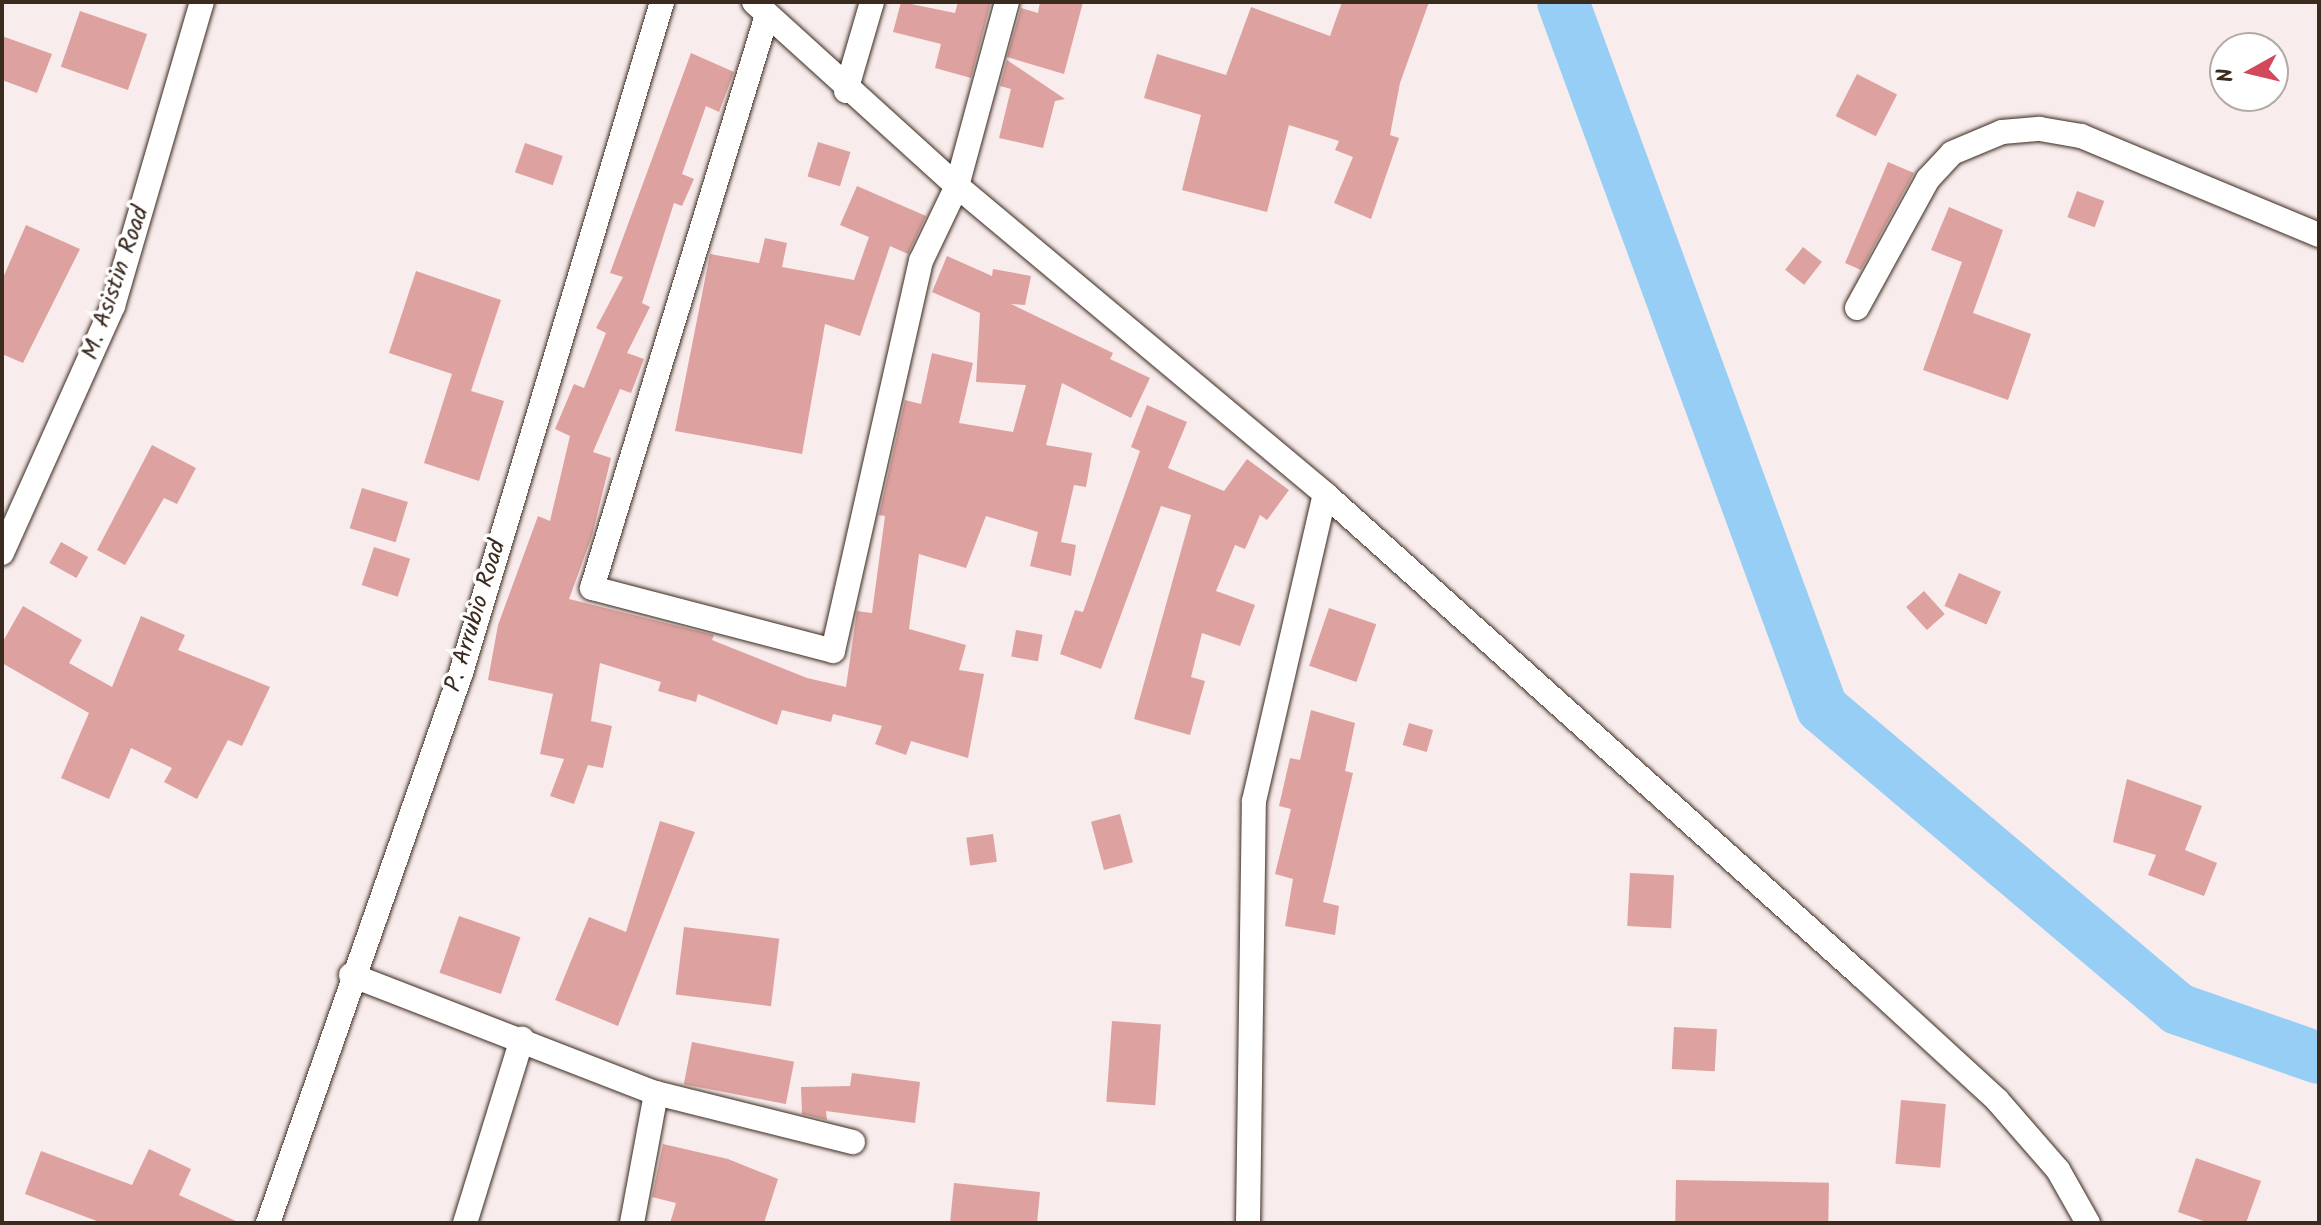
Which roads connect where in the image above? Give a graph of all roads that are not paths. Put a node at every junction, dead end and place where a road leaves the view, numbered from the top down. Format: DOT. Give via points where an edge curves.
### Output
graph roads {
  1 [pos="202,2"];
  2 [pos="662,2"];
  3 [pos="872,2"];
  4 [pos="1007,2"];
  5 [pos="760,8"];
  6 [pos="846,91"];
  7 [pos="957,186"];
  8 [pos="2319,235"];
  9 [pos="1857,308"];
  10 [pos="1325,494"];
  11 [pos="2,553"];
  12 [pos="351,975"];
  13 [pos="522,1039"];
  14 [pos="656,1093"];
  15 [pos="853,1142"];
  16 [pos="268,1223"];
  17 [pos="465,1223"];
  18 [pos="632,1223"];
  19 [pos="1248,1223"];
  20 [pos="2088,1223"];
  1 -- 11 [label="street, M. Asistin Road" via="113,306"];
  2 -- 12 [label="street, P. Arrubio Road" via="461,673"];
  3 -- 6 [label="street"];
  4 -- 7 [label="street"];
  5 -- 6 [label="street"];
  5 -- 7 [label="street" via="592,588 833,651 913,291 929,241"];
  6 -- 7 [label="street"];
  7 -- 10 [label="street"];
  8 -- 9 [label="street" via="2081,136 2040,129 2002,132 1952,153 1928,179"];
  10 -- 19 [label="street" via="1254,801"];
  10 -- 20 [label="street" via="1997,1100 2058,1170"];
  12 -- 13 [label="street"];
  12 -- 16 [label="street, P. Arrubio Road"];
  13 -- 14 [label="street"];
  13 -- 17 [label="street"];
  14 -- 15 [label="street"];
  14 -- 18 [label="street"];
}
